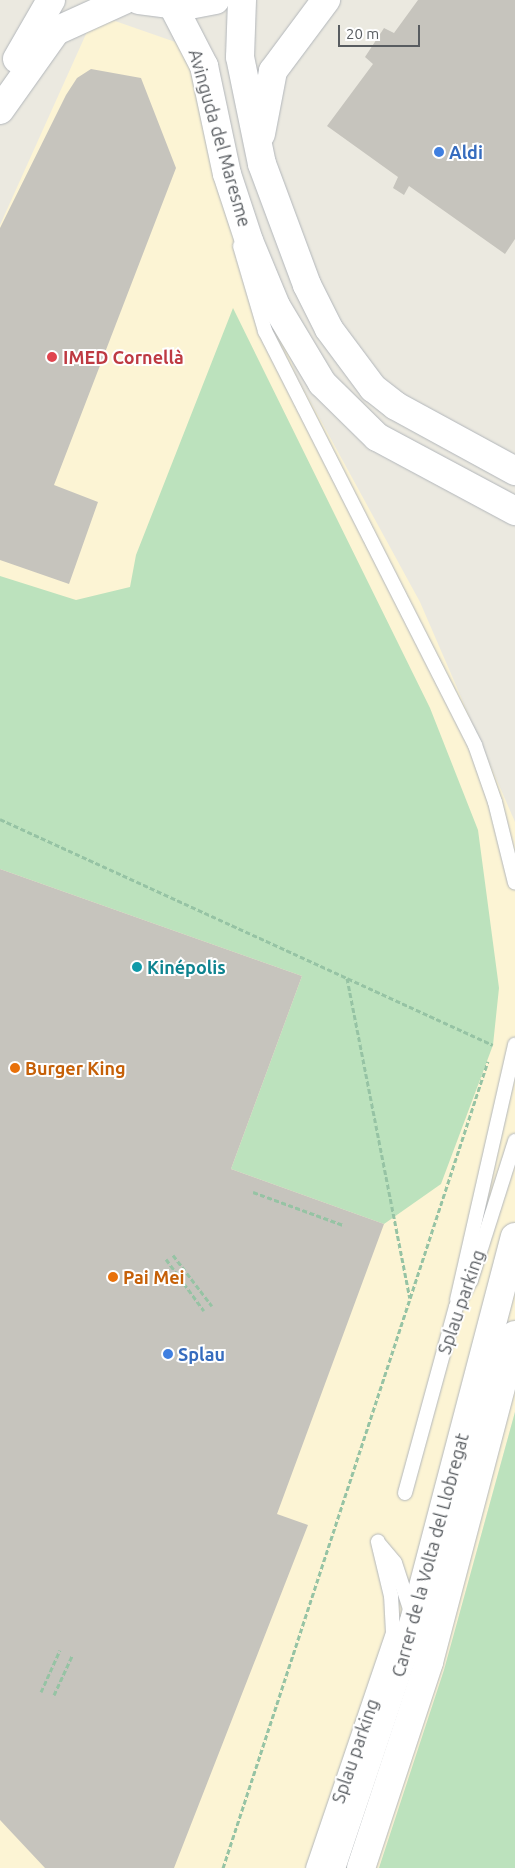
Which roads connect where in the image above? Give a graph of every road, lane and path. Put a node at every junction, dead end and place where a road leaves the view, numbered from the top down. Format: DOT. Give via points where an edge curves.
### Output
graph roads {
  1 [pos="51,0"];
  2 [pos="124,0"];
  3 [pos="139,0"];
  4 [pos="215,0"];
  5 [pos="242,0"];
  6 [pos="326,0"];
  7 [pos="173,6"];
  8 [pos="0,109"];
  9 [pos="259,150"];
  10 [pos="227,174"];
  11 [pos="515,470"];
  12 [pos="515,511"];
  13 [pos="0,819"];
  14 [pos="515,883"];
  15 [pos="346,978"];
  16 [pos="515,1045"];
  17 [pos="515,1141"];
  18 [pos="253,1192"];
  19 [pos="343,1225"];
  20 [pos="515,1237"];
  21 [pos="173,1255"];
  22 [pos="166,1259"];
  23 [pos="410,1299"];
  24 [pos="212,1306"];
  25 [pos="456,1307"];
  26 [pos="204,1311"];
  27 [pos="515,1335"];
  28 [pos="404,1493"];
  29 [pos="414,1621"];
  30 [pos="60,1650"];
  31 [pos="72,1656"];
  32 [pos="42,1692"];
  33 [pos="54,1696"];
  34 [pos="223,1868"];
  35 [pos="314,1868"];
  36 [pos="331,1868"];
  37 [pos="361,1868"];
  1 -- 8 [label="main road" via="12,69"];
  2 -- 8 [label="main road" via="73,20 56,31"];
  3 -- 7 [label="main road"];
  4 -- 7 [label="main road"];
  5 -- 9 [label="main road, Avinguda del Maresme" via="240,57"];
  6 -- 9 [label="main road" via="273,71"];
  7 -- 10 [label="main road, Avinguda del Maresme" via="204,66"];
  9 -- 11 [label="main road, Avinguda del Maresme" via="282,225 329,329 374,388 431,428"];
  10 -- 12 [label="main road, Avinguda del Maresme" via="257,260 297,345 322,383 352,416 411,458"];
  10 -- 14 [label="lane" via="246,276 265,331 475,745 495,802"];
  13 -- 15 [label="path"];
  15 -- 23 [label="path"];
  15 -- 23 [label="path" via="493,1045"];
  16 -- 25 [label="lane"];
  17 -- 25 [label="lane, Splau parking" via="470,1280"];
  18 -- 19 [label="path"];
  20 -- 29 [label="main road, Carrer de la Volta del Llobregat"];
  21 -- 24 [label="path"];
  22 -- 26 [label="path"];
  23 -- 34 [label="path"];
  25 -- 28 [label="lane, Splau parking"];
  27 -- 37 [label="main road, Carrer de la Volta del Llobregat" via="429,1662"];
  29 -- 35 [label="lane, Splau parking" via="395,1563 378,1542 390,1596 393,1633"];
  29 -- 36 [label="main road, Carrer de la Volta del Llobregat"];
  30 -- 32 [label="path"];
  31 -- 33 [label="path"];
}
